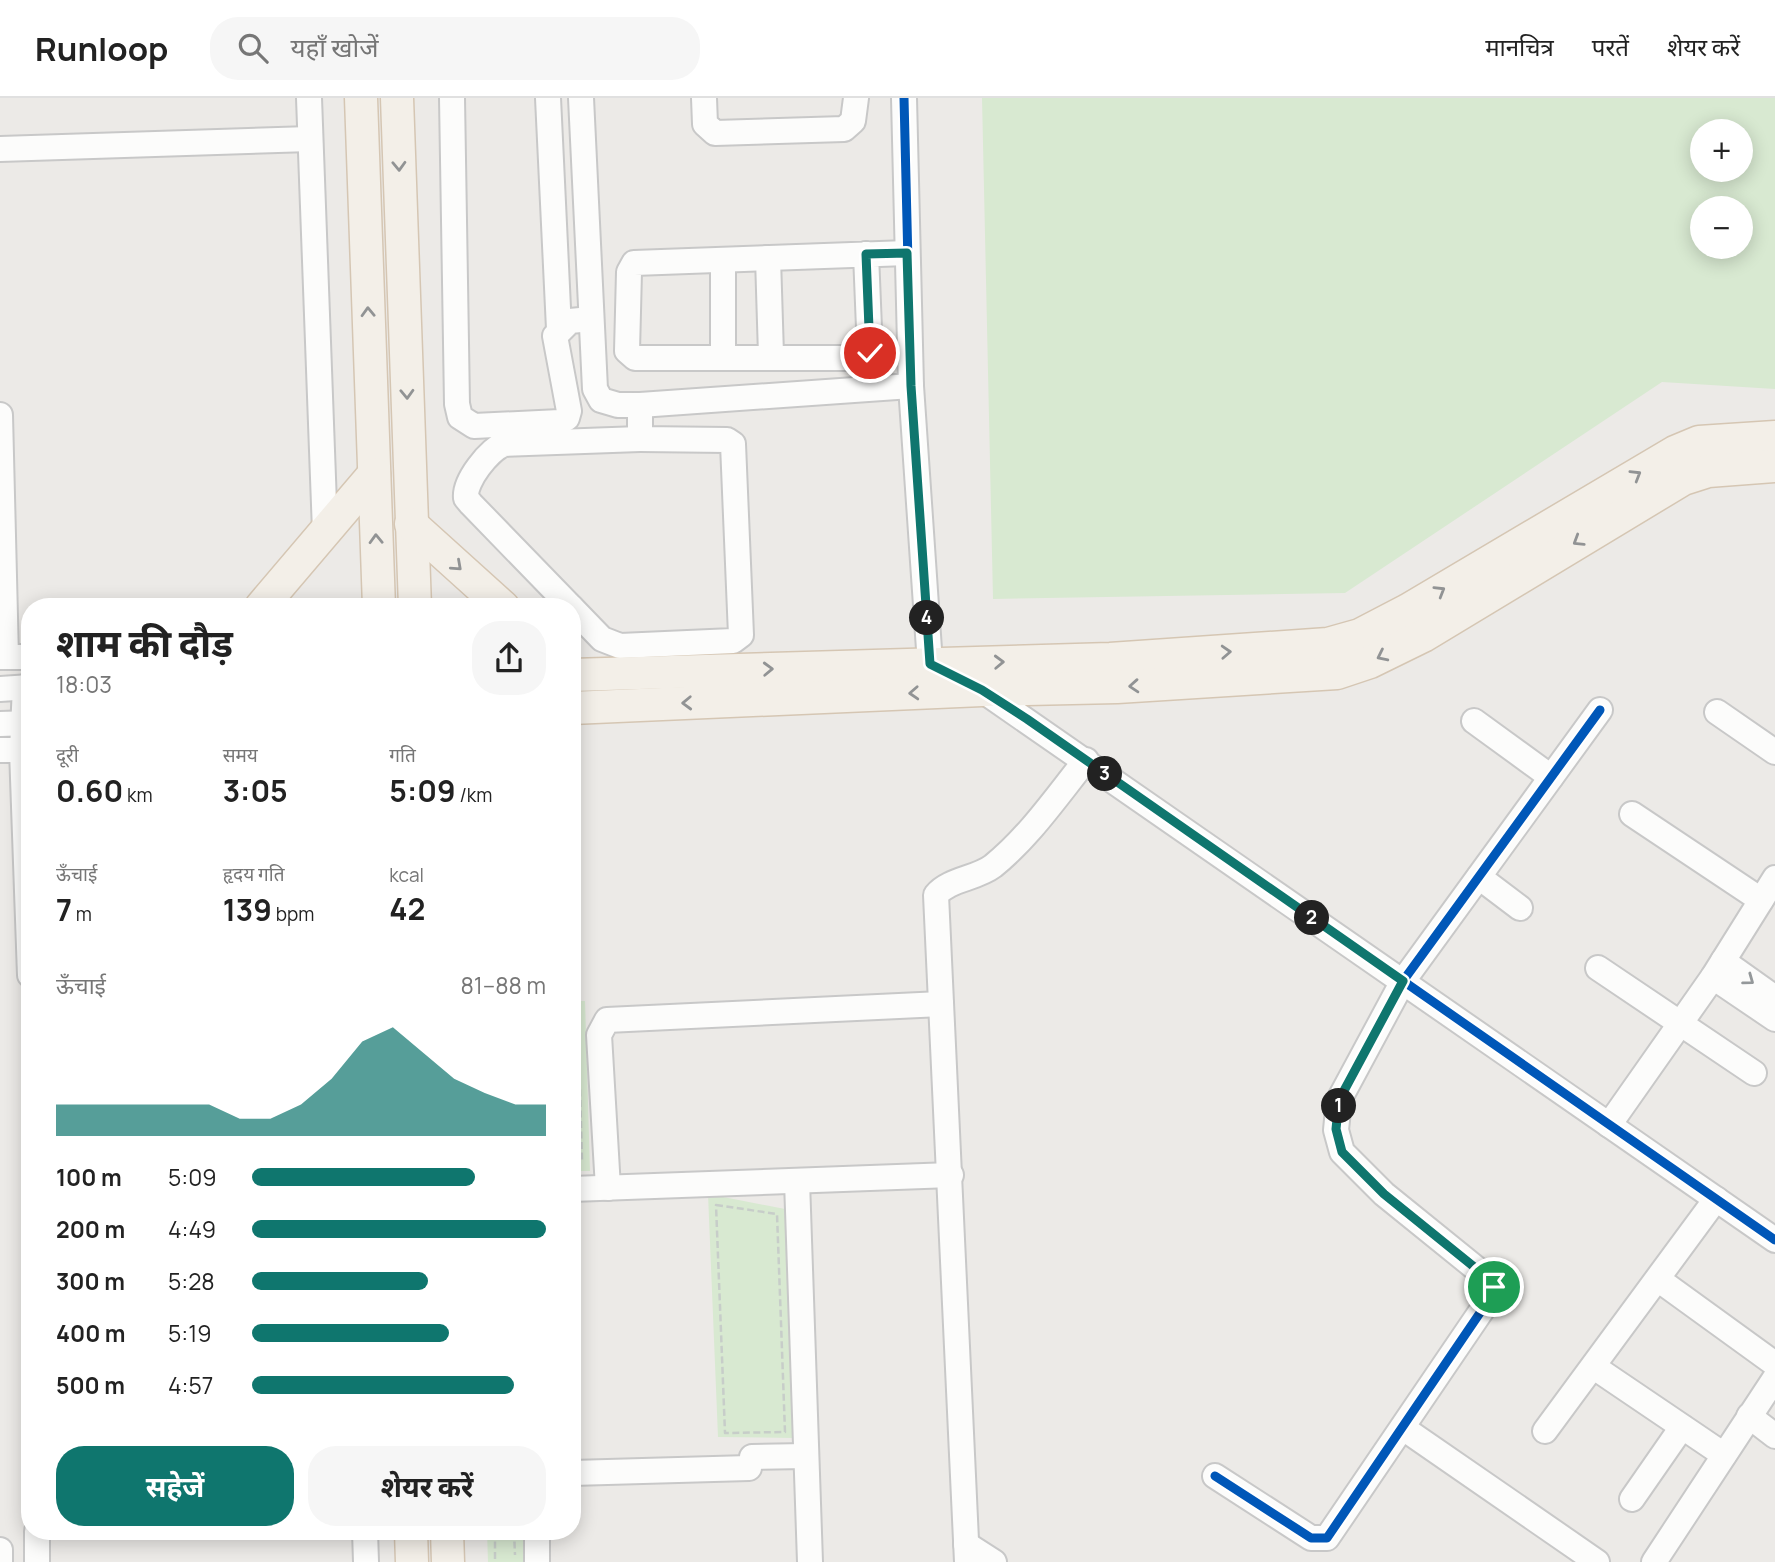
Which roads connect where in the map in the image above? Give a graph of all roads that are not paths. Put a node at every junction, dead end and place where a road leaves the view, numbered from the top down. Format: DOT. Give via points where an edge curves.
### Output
graph roads {
  1 [pos="309,98"];
  2 [pos="361,98"];
  3 [pos="397,98"];
  4 [pos="452,98"];
  5 [pos="548,98"];
  6 [pos="581,98"];
  7 [pos="704,98"];
  8 [pos="856,98"];
  9 [pos="904,98"];
  10 [pos="310,139"];
  11 [pos="0,149"];
  12 [pos="907,253"];
  13 [pos="866,254"];
  14 [pos="768,258"];
  15 [pos="723,260"];
  16 [pos="591,318"];
  17 [pos="559,329"];
  18 [pos="771,355"];
  19 [pos="723,356"];
  20 [pos="911,386"];
  21 [pos="640,405"];
  22 [pos="0,415"];
  23 [pos="1775,437"];
  24 [pos="640,439"];
  25 [pos="1775,466"];
  26 [pos="374,474"];
  27 [pos="1,509"];
  28 [pos="411,524"];
  29 [pos="325,532"];
  30 [pos="269,598"];
  31 [pos="379,598"];
  32 [pos="415,598"];
  33 [pos="493,598"];
  34 [pos="562,598"];
  35 [pos="581,617"];
  36 [pos="12,657"];
  37 [pos="930,664"];
  38 [pos="581,673"];
  39 [pos="21,687"];
  40 [pos="0,689"];
  41 [pos="982,690"];
  42 [pos="581,708"];
  43 [pos="1600,710"];
  44 [pos="1717,712"];
  45 [pos="1474,722"];
  46 [pos="21,723"];
  47 [pos="0,724"];
  48 [pos="21,734"];
  49 [pos="11,750"];
  50 [pos="1775,752"];
  51 [pos="1086,761"];
  52 [pos="1551,777"];
  53 [pos="1632,814"];
  54 [pos="21,868"];
  55 [pos="1479,877"];
  56 [pos="1775,878"];
  57 [pos="1761,900"];
  58 [pos="1520,908"];
  59 [pos="1598,968"];
  60 [pos="1718,969"];
  61 [pos="1403,981"];
  62 [pos="1775,998"];
  63 [pos="941,1004"];
  64 [pos="1775,1019"];
  65 [pos="1680,1022"];
  66 [pos="1754,1073"];
  67 [pos="1609,1125"];
  68 [pos="951,1175"];
  69 [pos="797,1181"];
  70 [pos="608,1188"];
  71 [pos="581,1189"];
  72 [pos="1716,1199"];
  73 [pos="1775,1240"];
  74 [pos="1659,1280"];
  75 [pos="1775,1364"];
  76 [pos="1594,1367"];
  77 [pos="1775,1378"];
  78 [pos="1749,1416"];
  79 [pos="1682,1427"];
  80 [pos="1403,1428"];
  81 [pos="1545,1431"];
  82 [pos="1775,1436"];
  83 [pos="1724,1455"];
  84 [pos="806,1456"];
  85 [pos="581,1473"];
  86 [pos="1215,1476"];
  87 [pos="1632,1499"];
  88 [pos="37,1540"];
  89 [pos="365,1540"];
  90 [pos="411,1540"];
  91 [pos="447,1540"];
  92 [pos="537,1540"];
  93 [pos="0,1550"];
  94 [pos="967,1553"];
  95 [pos="0,1562"];
  96 [pos="37,1562"];
  97 [pos="366,1562"];
  98 [pos="412,1562"];
  99 [pos="448,1562"];
  100 [pos="537,1562"];
  101 [pos="810,1562"];
  102 [pos="994,1562"];
  103 [pos="1597,1562"];
  104 [pos="1654,1562"];
  1 -- 10 [label="street"];
  26 -- 2 [label="main road, one-way"];
  3 -- 28 [label="main road, one-way"];
  4 -- 17 [label="street" via="460,417 474,426 567,418 555,336"];
  5 -- 17 [label="street"];
  6 -- 16 [label="street"];
  7 -- 8 [label="street" via="705,124 715,133 844,129 853,121"];
  9 -- 12 [label="street"];
  10 -- 11 [label="street"];
  10 -- 29 [label="street"];
  12 -- 13 [label="street"];
  12 -- 20 [label="street"];
  13 -- 14 [label="street"];
  13 -- 18 [label="street" via="870,353 863,358"];
  14 -- 15 [label="street"];
  14 -- 18 [label="street"];
  15 -- 19 [label="street"];
  15 -- 19 [label="street" via="634,263 629,272 627,351 635,358"];
  16 -- 17 [label="street" via="570,321"];
  16 -- 21 [label="street" via="595,389 601,400"];
  18 -- 19 [label="street"];
  20 -- 21 [label="street"];
  20 -- 37 [label="street"];
  21 -- 24 [label="street"];
  22 -- 27 [label="street"];
  37 -- 23 [label="main road, one-way" via="1123,658 1300,648 1339,641 1408,610 1675,452 1699,442"];
  24 -- 34 [label="street" via="504,444 492,451 468,485 466,498 471,504"];
  24 -- 35 [label="street" via="727,440 733,444 741,635 733,641 620,646 602,639"];
  25 -- 41 [label="main road, one-way" via="1708,471 1683,479 1423,636 1337,673"];
  26 -- 29 [label="main road"];
  31 -- 26 [label="main road, one-way"];
  27 -- 36 [label="street"];
  28 -- 32 [label="main road"];
  28 -- 33 [label="main road, one-way"];
  29 -- 30 [label="main road"];
  38 -- 37 [label="main road, one-way"];
  37 -- 41 [label="street"];
  39 -- 40 [label="street"];
  41 -- 42 [label="main road, one-way"];
  41 -- 51 [label="street"];
  43 -- 52 [label="street"];
  44 -- 50 [label="street"];
  45 -- 52 [label="street"];
  46 -- 47 [label="street"];
  48 -- 49 [label="street"];
  49 -- 54 [label="street"];
  51 -- 61 [label="street"];
  51 -- 63 [label="street" via="1006,854 972,878 936,895"];
  52 -- 55 [label="street"];
  53 -- 57 [label="street"];
  55 -- 58 [label="street"];
  55 -- 61 [label="street"];
  56 -- 57 [label="street"];
  57 -- 60 [label="street"];
  59 -- 65 [label="street"];
  60 -- 62 [label="street, one-way"];
  60 -- 64 [label="street"];
  60 -- 65 [label="street"];
  61 -- 67 [label="street"];
  61 -- 80 [label="street" via="1339,1100 1336,1129 1342,1152 1384,1194 1494,1283 1486,1304"];
  63 -- 68 [label="street"];
  63 -- 70 [label="street" via="607,1020 599,1035"];
  65 -- 66 [label="street"];
  65 -- 67 [label="street"];
  67 -- 72 [label="street"];
  68 -- 69 [label="street"];
  68 -- 94 [label="street"];
  69 -- 70 [label="street"];
  69 -- 84 [label="street"];
  70 -- 71 [label="street"];
  72 -- 73 [label="street"];
  72 -- 74 [label="street"];
  74 -- 75 [label="street"];
  74 -- 76 [label="street"];
  76 -- 79 [label="street"];
  76 -- 81 [label="street"];
  77 -- 78 [label="street"];
  78 -- 82 [label="street"];
  78 -- 83 [label="street"];
  79 -- 83 [label="street"];
  79 -- 87 [label="street"];
  80 -- 86 [label="street" via="1326,1538 1311,1538"];
  80 -- 103 [label="street"];
  83 -- 104 [label="street"];
  84 -- 85 [label="street"];
  84 -- 101 [label="street"];
  88 -- 96 [label="street"];
  89 -- 97 [label="street"];
  90 -- 98 [label="main road"];
  91 -- 99 [label="main road"];
  92 -- 100 [label="street"];
  93 -- 95 [label="street"];
  94 -- 102 [label="street"];
}
